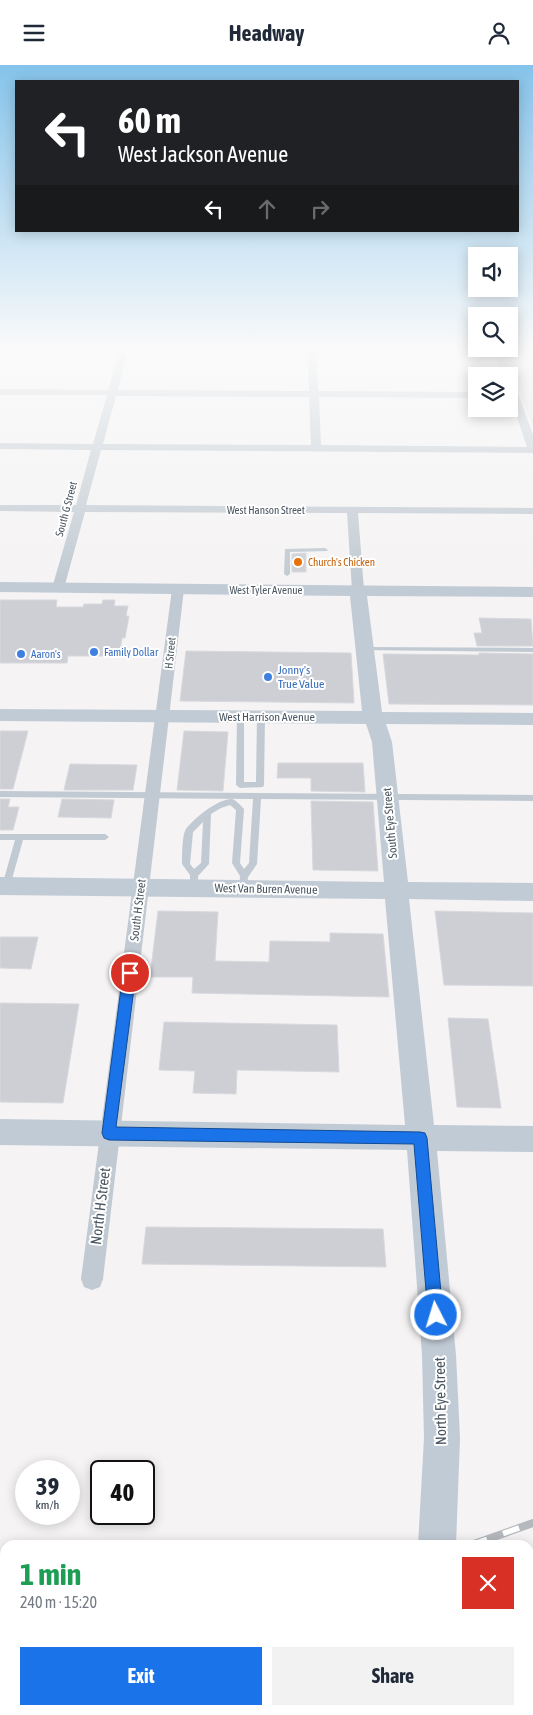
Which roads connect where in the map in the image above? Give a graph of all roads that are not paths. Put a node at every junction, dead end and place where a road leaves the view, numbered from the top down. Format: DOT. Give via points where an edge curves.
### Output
graph roads {
  1 [pos="102,427"];
  2 [pos="316,427"];
  3 [pos="524,427"];
  4 [pos="0,446"];
  5 [pos="96,447"];
  6 [pos="316,449"];
  7 [pos="533,450"];
  8 [pos="0,508"];
  9 [pos="79,508"];
  10 [pos="352,510"];
  11 [pos="533,511"];
  12 [pos="325,550"];
  13 [pos="287,574"];
  14 [pos="0,587"];
  15 [pos="58,588"];
  16 [pos="178,589"];
  17 [pos="358,591"];
  18 [pos="533,592"];
  19 [pos="364,649"];
  20 [pos="533,650"];
  21 [pos="0,715"];
  22 [pos="163,716"];
  23 [pos="240,717"];
  24 [pos="261,717"];
  25 [pos="376,718"];
  26 [pos="533,719"];
  27 [pos="252,785"];
  28 [pos="0,794"];
  29 [pos="153,795"];
  30 [pos="254,796"];
  31 [pos="387,797"];
  32 [pos="533,798"];
  33 [pos="231,799"];
  34 [pos="207,813"];
  35 [pos="0,837"];
  36 [pos="20,837"];
  37 [pos="105,837"];
  38 [pos="194,882"];
  39 [pos="243,882"];
  40 [pos="3,886"];
  41 [pos="141,888"];
  42 [pos="396,891"];
  43 [pos="533,892"];
  44 [pos="0,1132"];
  45 [pos="109,1133"];
  46 [pos="420,1138"];
  47 [pos="533,1139"];
  48 [pos="92,1279"];
  49 [pos="437,1540"];
  1 -- 5 [label="street, South G Street"];
  2 -- 6 [label="street"];
  3 -- 7 [label="street"];
  4 -- 5 [label="street"];
  5 -- 6 [label="street"];
  5 -- 9 [label="street, South G Street"];
  6 -- 7 [label="street"];
  8 -- 9 [label="street, West Hanson Street"];
  9 -- 10 [label="street, West Hanson Street"];
  9 -- 15 [label="street, South G Street"];
  10 -- 11 [label="street, West Hanson Street"];
  10 -- 17 [label="street, South Eye Street"];
  12 -- 13 [label="lane" via="287,550"];
  14 -- 15 [label="street, West Tyler Avenue"];
  15 -- 16 [label="street, West Tyler Avenue"];
  16 -- 17 [label="street, West Tyler Avenue"];
  16 -- 22 [label="street, H Street"];
  17 -- 18 [label="street, West Tyler Avenue"];
  17 -- 19 [label="street, South Eye Street"];
  19 -- 20 [label="lane"];
  19 -- 25 [label="street, South Eye Street" via="370,705"];
  21 -- 22 [label="street, West Harrison Avenue"];
  22 -- 23 [label="street, West Harrison Avenue"];
  22 -- 29 [label="street, South H Street"];
  23 -- 24 [label="street, West Harrison Avenue"];
  23 -- 27 [label="lane" via="240,785"];
  24 -- 25 [label="street, West Harrison Avenue"];
  24 -- 27 [label="lane" via="260,785"];
  25 -- 26 [label="street, West Harrison Avenue"];
  25 -- 31 [label="street, South Eye Street" via="382,742"];
  27 -- 30 [label="lane"];
  28 -- 29 [label="lane"];
  29 -- 33 [label="lane"];
  29 -- 41 [label="street, South H Street"];
  30 -- 31 [label="lane"];
  30 -- 33 [label="lane"];
  30 -- 39 [label="lane" via="253,864"];
  31 -- 32 [label="lane"];
  31 -- 42 [label="street, South Eye Street"];
  33 -- 34 [label="lane"];
  33 -- 39 [label="lane" via="240,809 236,863"];
  34 -- 38 [label="lane" via="205,864"];
  34 -- 38 [label="lane" via="189,831 186,864"];
  35 -- 36 [label="lane"];
  36 -- 37 [label="lane"];
  36 -- 40 [label="lane"];
  38 -- 39 [label="street, West Van Buren Avenue"];
  38 -- 41 [label="street, West Van Buren Avenue"];
  39 -- 42 [label="street, West Van Buren Avenue"];
  40 -- 41 [label="street, West Van Buren Avenue"];
  41 -- 45 [label="street, South H Street"];
  42 -- 43 [label="street, West Van Buren Avenue"];
  42 -- 46 [label="street, South Eye Street"];
  44 -- 45 [label="street"];
  45 -- 46 [label="street"];
  45 -- 48 [label="street, North H Street"];
  46 -- 47 [label="street"];
  46 -- 49 [label="street, North Eye Street" via="439,1355 442,1438"];
}
